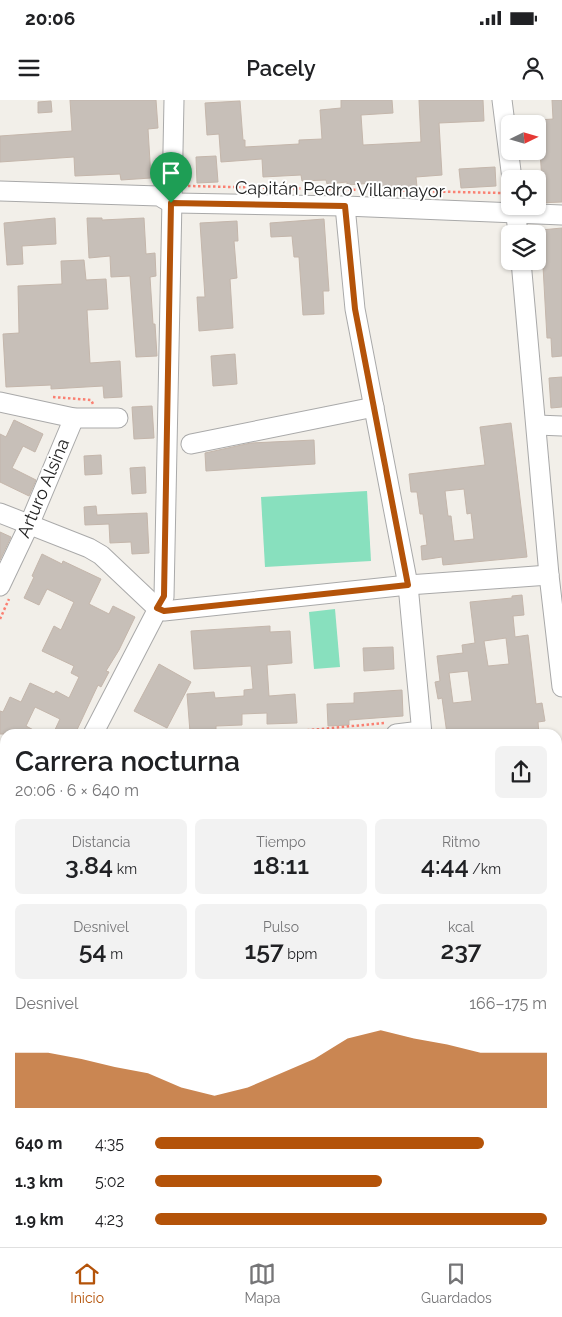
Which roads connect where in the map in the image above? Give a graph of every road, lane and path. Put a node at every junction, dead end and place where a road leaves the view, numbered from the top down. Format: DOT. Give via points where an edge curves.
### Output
graph roads {
  1 [pos="174,100"];
  2 [pos="502,100"];
  3 [pos="506,170"];
  4 [pos="184,186"];
  5 [pos="501,186"];
  6 [pos="0,191"];
  7 [pos="171,203"];
  8 [pos="345,206"];
  9 [pos="501,210"];
  10 [pos="546,213"];
  11 [pos="562,214"];
  12 [pos="522,270"];
  13 [pos="0,402"];
  14 [pos="374,407"];
  15 [pos="74,418"];
  16 [pos="118,418"];
  17 [pos="537,425"];
  18 [pos="562,426"];
  19 [pos="191,444"];
  20 [pos="0,513"];
  21 [pos="28,525"];
  22 [pos="549,575"];
  23 [pos="408,585"];
  24 [pos="0,586"];
  25 [pos="157,608"];
  26 [pos="562,687"];
  27 [pos="391,728"];
  28 [pos="96,729"];
  29 [pos="370,729"];
  30 [pos="422,729"];
  1 -- 7 [label="street"];
  2 -- 3 [label="street"];
  4 -- 5 [label="path, Capitán Pedro Villamayor"];
  6 -- 7 [label="street, Capitán Pedro Villamayor" via="159,196"];
  7 -- 8 [label="street, Capitán Pedro Villamayor"];
  7 -- 25 [label="street" via="164,596"];
  8 -- 9 [label="street, Capitán Pedro Villamayor"];
  8 -- 14 [label="street" via="355,309"];
  10 -- 11 [label="street, Capitán Pedro Villamayor"];
  12 -- 17 [label="street"];
  13 -- 15 [label="street"];
  14 -- 19 [label="street"];
  14 -- 23 [label="street"];
  15 -- 16 [label="street"];
  15 -- 21 [label="street, Arturo Alsina"];
  17 -- 18 [label="street"];
  17 -- 22 [label="street"];
  20 -- 21 [label="street"];
  21 -- 24 [label="street, Arturo Alsina"];
  21 -- 25 [label="street" via="101,555"];
  22 -- 23 [label="street"];
  22 -- 26 [label="street"];
  23 -- 25 [label="street" via="164,611"];
  23 -- 30 [label="street"];
  25 -- 28 [label="street"];
  27 -- 29 [label="path"];
}
